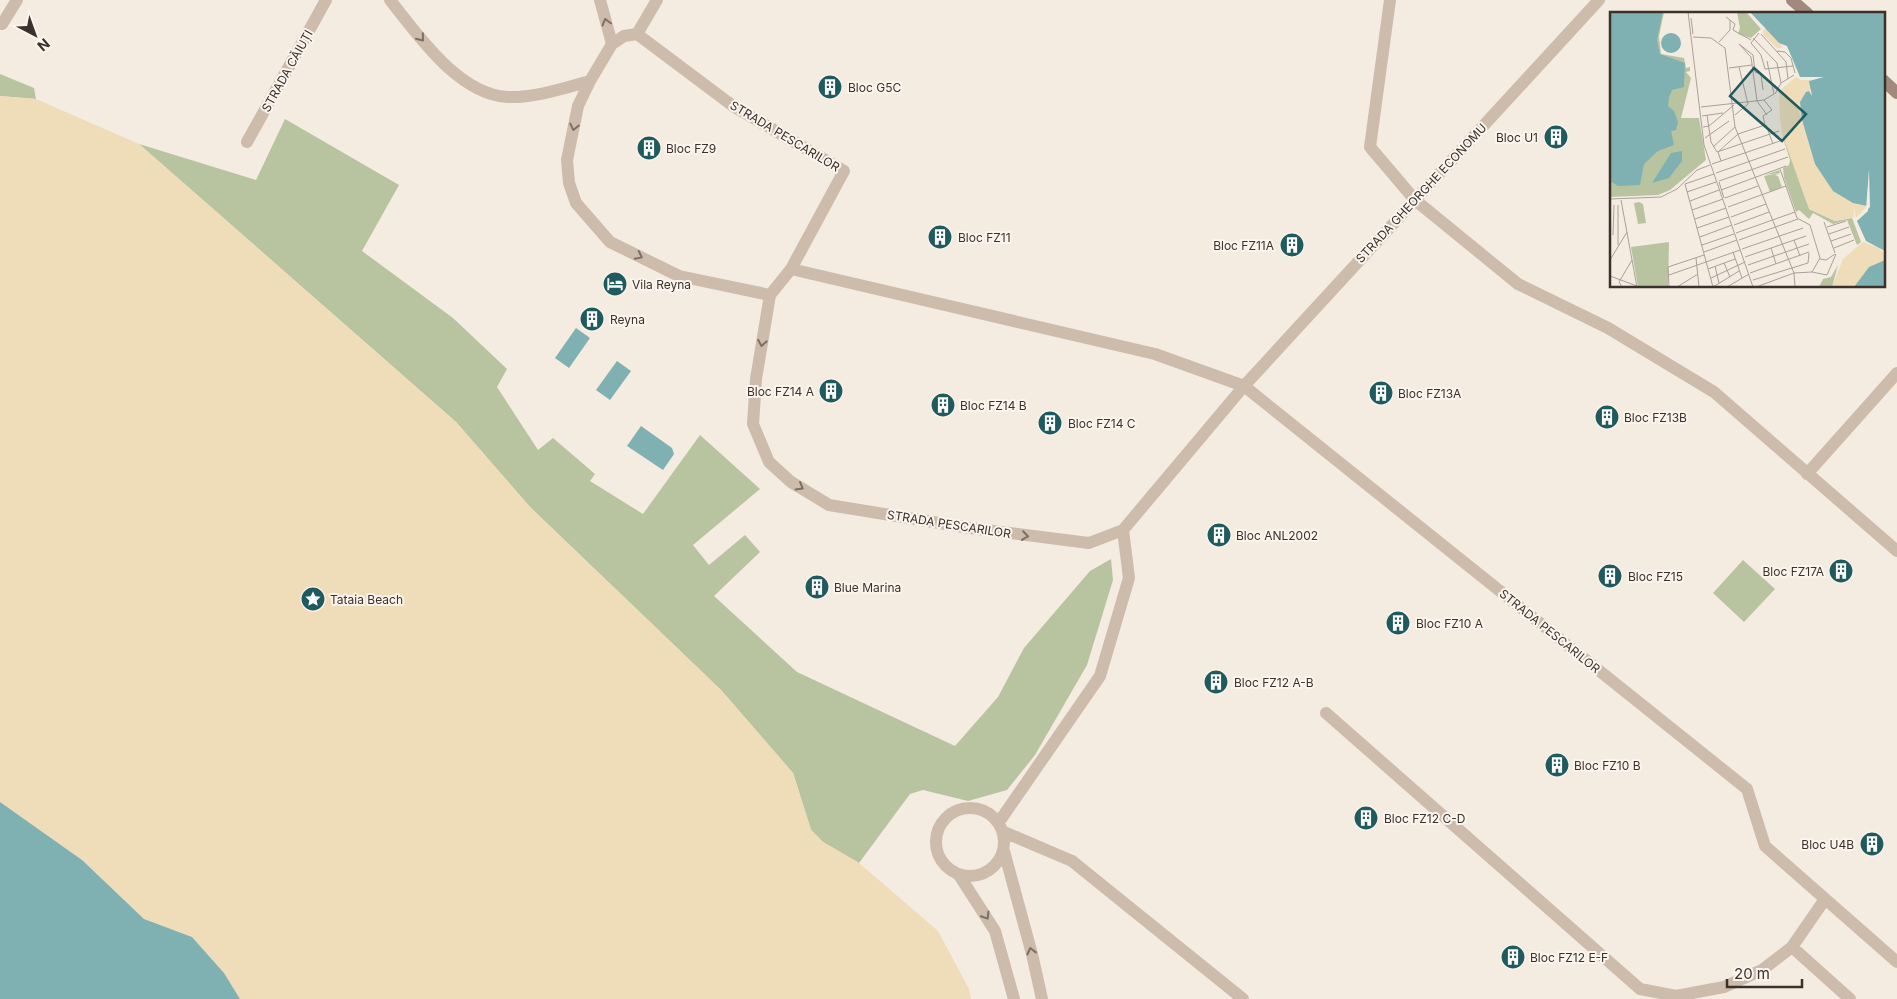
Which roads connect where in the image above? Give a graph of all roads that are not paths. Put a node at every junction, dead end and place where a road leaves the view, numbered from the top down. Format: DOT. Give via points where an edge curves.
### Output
graph roads {
  1 [pos="17,0"];
  2 [pos="326,0"];
  3 [pos="390,0"];
  4 [pos="600,0"];
  5 [pos="657,0"];
  6 [pos="1390,0"];
  7 [pos="1599,0"];
  8 [pos="1792,0"];
  9 [pos="1806,12"];
  10 [pos="2,24"];
  11 [pos="637,34"];
  12 [pos="612,44"];
  13 [pos="590,81"];
  14 [pos="1884,81"];
  15 [pos="1897,92"];
  16 [pos="248,142"];
  17 [pos="1415,200"];
  18 [pos="791,269"];
  19 [pos="770,295"];
  20 [pos="1897,373"];
  21 [pos="1244,386"];
  22 [pos="1806,474"];
  23 [pos="1123,530"];
  24 [pos="1897,551"];
  25 [pos="1326,713"];
  26 [pos="1001,827"];
  27 [pos="1004,851"];
  28 [pos="959,875"];
  29 [pos="1825,899"];
  30 [pos="1792,947"];
  31 [pos="1897,962"];
  32 [pos="1014,999"];
  33 [pos="1042,999"];
  34 [pos="1243,999"];
  35 [pos="1850,999"];
  1 -- 10 [label="street"];
  2 -- 16 [label="street, STRADA CĂIUȚI"];
  3 -- 13 [label="street, one-way" via="432,51 472,87 507,97 539,94"];
  12 -- 4 [label="street, one-way"];
  5 -- 11 [label="street"];
  6 -- 17 [label="street" via="1370,146"];
  7 -- 17 [label="street, STRADA GHEORGHE ECONOMU"];
  8 -- 9 [label="street"];
  11 -- 12 [label="street" via="624,36"];
  11 -- 18 [label="street, STRADA PESCARILOR" via="733,106 844,171"];
  12 -- 13 [label="street"];
  13 -- 19 [label="street, one-way" via="578,106 567,160 569,183 576,203 610,242 679,276"];
  14 -- 15 [label="street"];
  17 -- 21 [label="street, STRADA GHEORGHE ECONOMU"];
  17 -- 22 [label="street" via="1518,284 1608,328 1714,392"];
  18 -- 19 [label="street, STRADA PESCARILOR"];
  18 -- 21 [label="street, STRADA PESCARILOR" via="1155,354"];
  19 -- 23 [label="street, STRADA PESCARILOR, one-way" via="756,379 753,424 769,462 790,482 829,505 970,528 1089,543"];
  20 -- 22 [label="street"];
  21 -- 23 [label="street, STRADA PESCARILOR"];
  21 -- 29 [label="street, STRADA PESCARILOR" via="1747,789 1765,846"];
  22 -- 24 [label="street"];
  23 -- 26 [label="street" via="1129,578 1100,676"];
  25 -- 30 [label="street" via="1640,989 1676,996 1724,987 1762,970"];
  26 -- 27 [label="street"];
  26 -- 28 [label="street" via="990,813 980,808 968,807 946,816 939,826 936,850 945,865"];
  26 -- 34 [label="street" via="1072,861"];
  27 -- 28 [label="street" via="993,868 983,874"];
  33 -- 27 [label="street, one-way"];
  28 -- 32 [label="street, one-way" via="995,931"];
  29 -- 30 [label="street"];
  29 -- 31 [label="street, STRADA PESCARILOR"];
  30 -- 35 [label="street"];
}
